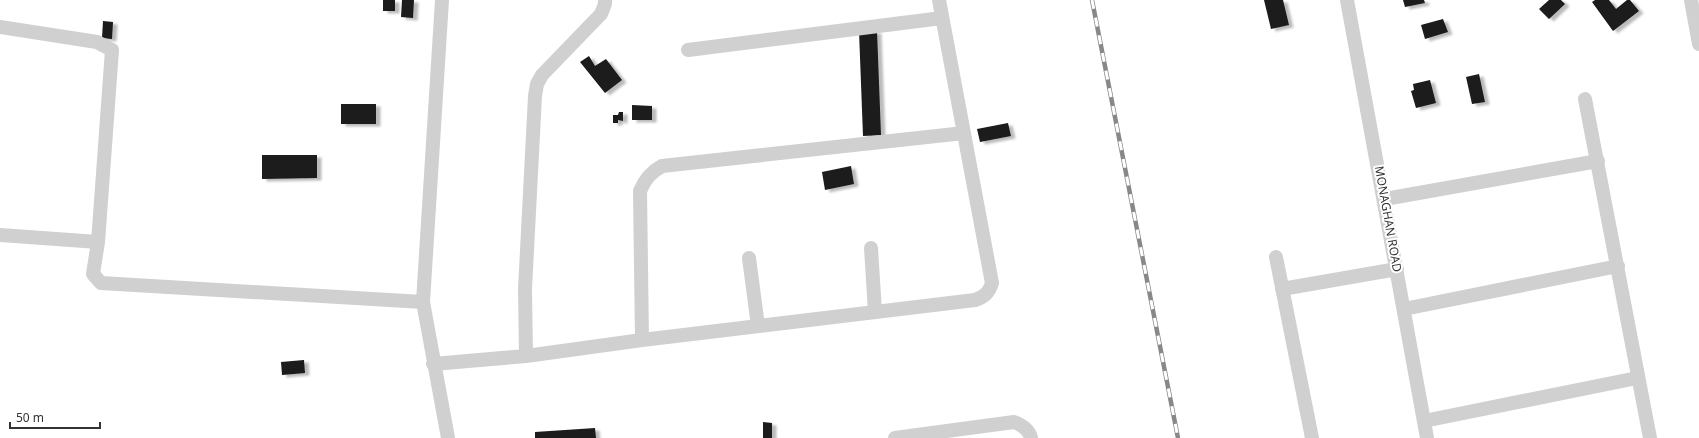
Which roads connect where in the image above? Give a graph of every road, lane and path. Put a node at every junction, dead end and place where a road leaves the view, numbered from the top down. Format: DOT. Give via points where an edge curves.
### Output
graph roads {
  1 [pos="442,0"];
  2 [pos="605,0"];
  3 [pos="939,0"];
  4 [pos="1347,0"];
  5 [pos="1691,0"];
  6 [pos="942,18"];
  7 [pos="0,27"];
  8 [pos="1699,44"];
  9 [pos="688,50"];
  10 [pos="1585,99"];
  11 [pos="964,133"];
  12 [pos="1598,161"];
  13 [pos="1385,199"];
  14 [pos="0,235"];
  15 [pos="98,242"];
  16 [pos="871,248"];
  17 [pos="1276,257"];
  18 [pos="749,258"];
  19 [pos="1618,266"];
  20 [pos="1397,269"];
  21 [pos="1282,289"];
  22 [pos="423,302"];
  23 [pos="1404,309"];
  24 [pos="875,312"];
  25 [pos="758,326"];
  26 [pos="642,340"];
  27 [pos="526,356"];
  28 [pos="434,364"];
  29 [pos="1637,378"];
  30 [pos="1424,421"];
  31 [pos="448,438"];
  32 [pos="899,438"];
  33 [pos="1030,438"];
  34 [pos="1312,438"];
  35 [pos="1427,438"];
  36 [pos="1650,438"];
  1 -- 22 [label="street"];
  2 -- 27 [label="street" via="601,14 542,75 537,84 525,289"];
  3 -- 6 [label="street"];
  4 -- 13 [label="street, MONAGHAN ROAD"];
  5 -- 8 [label="street"];
  6 -- 9 [label="street"];
  6 -- 11 [label="street"];
  7 -- 15 [label="street" via="97,42 112,50"];
  10 -- 12 [label="street"];
  11 -- 24 [label="street" via="992,283 990,289 986,295 975,300"];
  11 -- 26 [label="street" via="662,166 654,170 640,191"];
  12 -- 13 [label="street"];
  12 -- 19 [label="street"];
  13 -- 20 [label="street, MONAGHAN ROAD"];
  14 -- 15 [label="street"];
  15 -- 22 [label="street" via="92,274 101,283"];
  16 -- 24 [label="street"];
  17 -- 21 [label="street"];
  18 -- 25 [label="street"];
  19 -- 23 [label="street"];
  19 -- 29 [label="street"];
  20 -- 21 [label="street"];
  20 -- 23 [label="street, MONAGHAN ROAD"];
  21 -- 34 [label="street"];
  22 -- 28 [label="street"];
  23 -- 30 [label="street, MONAGHAN ROAD"];
  24 -- 25 [label="street"];
  25 -- 26 [label="street"];
  26 -- 27 [label="street"];
  27 -- 28 [label="street"];
  28 -- 31 [label="street"];
  29 -- 30 [label="street"];
  29 -- 36 [label="street"];
  30 -- 35 [label="street, MONAGHAN ROAD"];
  32 -- 33 [label="street" via="1014,422 1030,433"];
}
